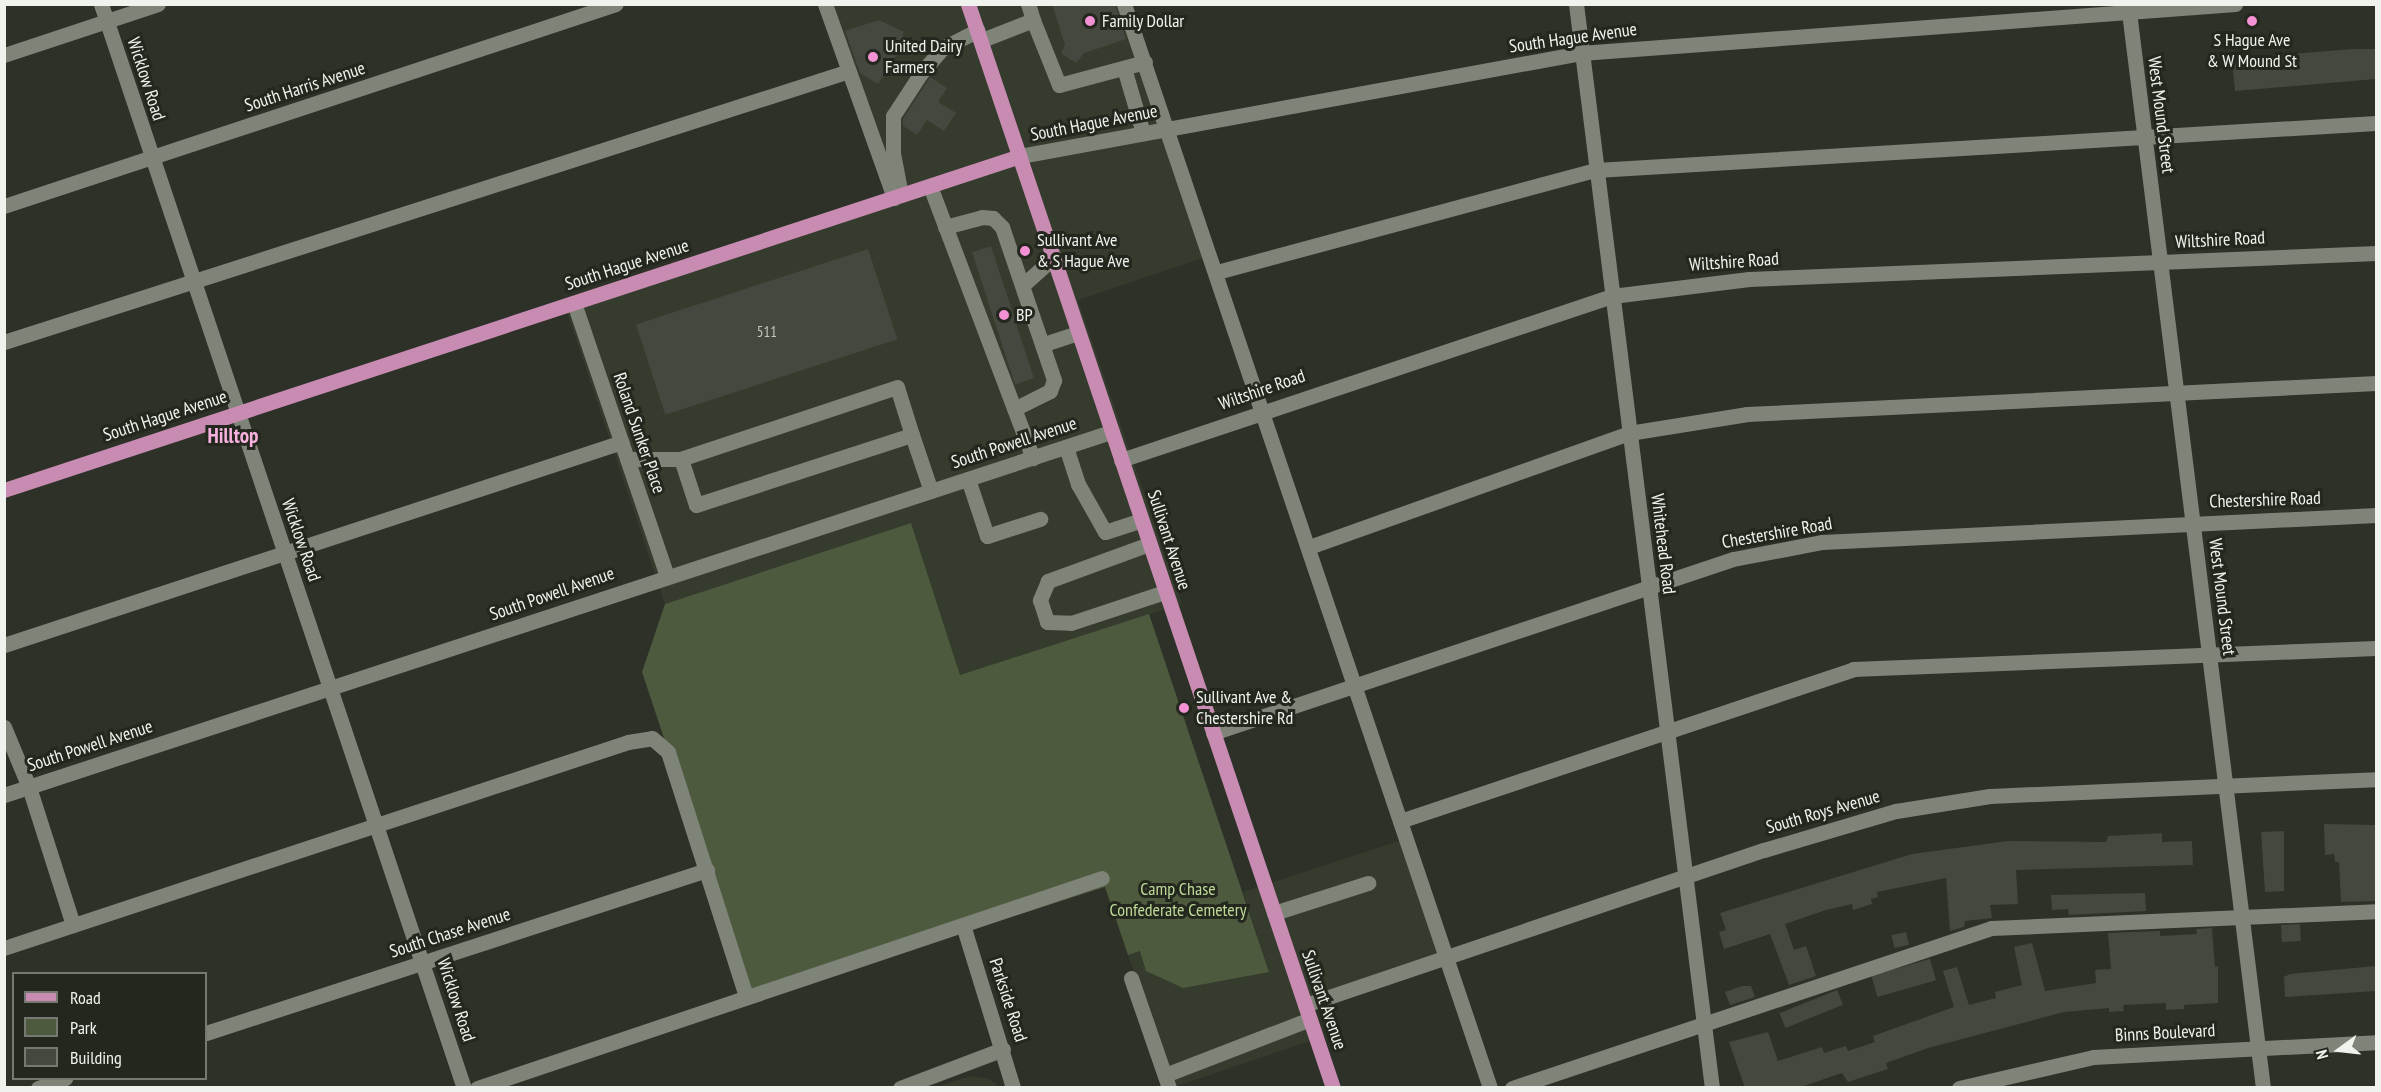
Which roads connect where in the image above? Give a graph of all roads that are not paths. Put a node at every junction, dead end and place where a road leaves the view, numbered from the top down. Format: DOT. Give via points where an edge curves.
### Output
graph roads {
  1 [pos="101,4"];
  2 [pos="158,4"];
  3 [pos="616,4"];
  4 [pos="825,4"];
  5 [pos="968,4"];
  6 [pos="1028,4"];
  7 [pos="1124,4"];
  8 [pos="1576,4"];
  9 [pos="2235,4"];
  10 [pos="2128,9"];
  11 [pos="1033,20"];
  12 [pos="106,21"];
  13 [pos="980,35"];
  14 [pos="1581,53"];
  15 [pos="4,55"];
  16 [pos="1144,62"];
  17 [pos="1125,68"];
  18 [pos="849,71"];
  19 [pos="2376,123"];
  20 [pos="1168,128"];
  21 [pos="1143,133"];
  22 [pos="2144,136"];
  23 [pos="1020,156"];
  24 [pos="152,158"];
  25 [pos="1596,170"];
  26 [pos="930,186"];
  27 [pos="897,196"];
  28 [pos="4,206"];
  29 [pos="945,228"];
  30 [pos="2376,253"];
  31 [pos="1054,257"];
  32 [pos="2160,263"];
  33 [pos="1217,272"];
  34 [pos="193,279"];
  35 [pos="1023,285"];
  36 [pos="1612,296"];
  37 [pos="574,303"];
  38 [pos="1078,333"];
  39 [pos="4,342"];
  40 [pos="1044,344"];
  41 [pos="2376,383"];
  42 [pos="2176,391"];
  43 [pos="1014,409"];
  44 [pos="1263,411"];
  45 [pos="238,413"];
  46 [pos="1112,432"];
  47 [pos="1629,433"];
  48 [pos="912,435"];
  49 [pos="622,442"];
  50 [pos="1066,447"];
  51 [pos="1033,458"];
  52 [pos="627,459"];
  53 [pos="681,459"];
  54 [pos="1121,460"];
  55 [pos="968,479"];
  56 [pos="4,490"];
  57 [pos="932,491"];
  58 [pos="2376,515"];
  59 [pos="1040,519"];
  60 [pos="1141,520"];
  61 [pos="2193,523"];
  62 [pos="1149,544"];
  63 [pos="1309,547"];
  64 [pos="286,554"];
  65 [pos="667,576"];
  66 [pos="1649,586"];
  67 [pos="1166,592"];
  68 [pos="4,645"];
  69 [pos="2376,648"];
  70 [pos="2210,654"];
  71 [pos="1355,684"];
  72 [pos="331,688"];
  73 [pos="4,727"];
  74 [pos="1213,733"];
  75 [pos="1667,733"];
  76 [pos="2376,779"];
  77 [pos="2226,785"];
  78 [pos="29,787"];
  79 [pos="4,795"];
  80 [pos="1400,821"];
  81 [pos="377,826"];
  82 [pos="706,870"];
  83 [pos="1685,877"];
  84 [pos="1102,878"];
  85 [pos="1368,883"];
  86 [pos="2376,911"];
  87 [pos="1274,913"];
  88 [pos="2242,918"];
  89 [pos="963,925"];
  90 [pos="73,926"];
  91 [pos="4,948"];
  92 [pos="1446,958"];
  93 [pos="423,962"];
  94 [pos="1131,978"];
  95 [pos="747,997"];
  96 [pos="1307,1012"];
  97 [pos="1703,1025"];
  98 [pos="207,1033"];
  99 [pos="2376,1042"];
  100 [pos="2258,1047"];
  101 [pos="1003,1049"];
  102 [pos="60,1080"];
  103 [pos="1167,1081"];
  104 [pos="38,1088"];
  105 [pos="464,1088"];
  106 [pos="477,1088"];
  107 [pos="900,1088"];
  108 [pos="1013,1088"];
  109 [pos="1333,1088"];
  110 [pos="1490,1088"];
  111 [pos="1512,1088"];
  112 [pos="1712,1088"];
  113 [pos="1959,1088"];
  114 [pos="2263,1088"];
  1 -- 12 [label="street, Wicklow Road"];
  2 -- 12 [label="street"];
  3 -- 24 [label="street, South Harris Avenue"];
  4 -- 18 [label="street"];
  5 -- 13 [label="main road, Sullivant Avenue"];
  6 -- 11 [label="street"];
  7 -- 16 [label="street"];
  8 -- 14 [label="street, Whitehead Road"];
  9 -- 10 [label="street, South Hague Avenue"];
  10 -- 14 [label="street, South Hague Avenue"];
  10 -- 22 [label="street, West Mound Street"];
  11 -- 13 [label="street"];
  11 -- 17 [label="street" via="1059,85"];
  12 -- 15 [label="street"];
  12 -- 24 [label="street, Wicklow Road"];
  13 -- 23 [label="main road, Sullivant Avenue"];
  13 -- 27 [label="street" via="943,48 893,116"];
  14 -- 20 [label="street, South Hague Avenue"];
  14 -- 25 [label="street, Whitehead Road"];
  16 -- 17 [label="street"];
  16 -- 20 [label="street"];
  17 -- 21 [label="street"];
  18 -- 27 [label="street"];
  18 -- 34 [label="street"];
  19 -- 22 [label="street"];
  20 -- 21 [label="street, South Hague Avenue"];
  20 -- 33 [label="street"];
  21 -- 23 [label="street, South Hague Avenue"];
  22 -- 25 [label="street"];
  22 -- 32 [label="street, West Mound Street"];
  23 -- 26 [label="main road, South Hague Avenue"];
  23 -- 31 [label="main road, Sullivant Avenue"];
  24 -- 28 [label="street, South Harris Avenue"];
  24 -- 34 [label="street, Wicklow Road"];
  25 -- 33 [label="street"];
  25 -- 36 [label="street, Whitehead Road"];
  26 -- 27 [label="main road, South Hague Avenue"];
  26 -- 29 [label="street"];
  27 -- 37 [label="main road, South Hague Avenue"];
  29 -- 35 [label="street" via="982,217 993,218 1002,227"];
  29 -- 43 [label="street"];
  30 -- 32 [label="street, Wiltshire Road"];
  31 -- 35 [label="street"];
  31 -- 38 [label="main road, Sullivant Avenue"];
  32 -- 36 [label="street, Wiltshire Road" via="1739,280"];
  32 -- 42 [label="street, West Mound Street"];
  33 -- 44 [label="street"];
  34 -- 39 [label="street"];
  34 -- 45 [label="street, Wicklow Road"];
  35 -- 40 [label="street"];
  36 -- 44 [label="street, Wiltshire Road"];
  36 -- 47 [label="street, Whitehead Road"];
  37 -- 45 [label="main road, South Hague Avenue"];
  37 -- 49 [label="street, Roland Sunker Place"];
  38 -- 40 [label="street"];
  38 -- 46 [label="main road, Sullivant Avenue"];
  40 -- 43 [label="street" via="1054,380 1050,391"];
  41 -- 42 [label="street"];
  42 -- 47 [label="street" via="1747,414"];
  42 -- 61 [label="street, West Mound Street"];
  43 -- 51 [label="street"];
  44 -- 54 [label="street, Wiltshire Road"];
  44 -- 63 [label="street"];
  45 -- 56 [label="main road, South Hague Avenue"];
  45 -- 64 [label="street, Wicklow Road"];
  46 -- 50 [label="street, South Powell Avenue"];
  46 -- 54 [label="main road, Sullivant Avenue"];
  47 -- 63 [label="street"];
  47 -- 66 [label="street, Whitehead Road"];
  48 -- 53 [label="street" via="696,505"];
  48 -- 53 [label="street" via="897,387"];
  48 -- 57 [label="street"];
  49 -- 52 [label="street, Roland Sunker Place"];
  49 -- 64 [label="street"];
  50 -- 51 [label="street, South Powell Avenue"];
  50 -- 60 [label="street" via="1078,484 1105,532"];
  51 -- 55 [label="street, South Powell Avenue"];
  52 -- 53 [label="street"];
  52 -- 65 [label="street, Roland Sunker Place"];
  54 -- 60 [label="main road, Sullivant Avenue"];
  55 -- 57 [label="street, South Powell Avenue"];
  55 -- 59 [label="street" via="987,536"];
  57 -- 65 [label="street, South Powell Avenue"];
  58 -- 61 [label="street, Chestershire Road"];
  60 -- 62 [label="main road, Sullivant Avenue"];
  61 -- 66 [label="street, Chestershire Road" via="1822,542 1733,558"];
  61 -- 70 [label="street, West Mound Street"];
  62 -- 67 [label="main road, Sullivant Avenue"];
  62 -- 67 [label="street" via="1047,580 1040,600 1047,622 1071,624"];
  63 -- 71 [label="street"];
  64 -- 68 [label="street"];
  64 -- 72 [label="street, Wicklow Road"];
  65 -- 72 [label="street, South Powell Avenue"];
  66 -- 71 [label="street, Chestershire Road"];
  66 -- 75 [label="street, Whitehead Road"];
  67 -- 74 [label="main road, Sullivant Avenue"];
  69 -- 70 [label="street"];
  70 -- 75 [label="street" via="1852,669"];
  70 -- 77 [label="street, West Mound Street"];
  71 -- 74 [label="street, Chestershire Road"];
  71 -- 80 [label="street"];
  72 -- 78 [label="street, South Powell Avenue"];
  72 -- 81 [label="street, Wicklow Road"];
  73 -- 78 [label="street"];
  74 -- 87 [label="main road, Sullivant Avenue"];
  75 -- 80 [label="street"];
  75 -- 83 [label="street, Whitehead Road"];
  76 -- 77 [label="street, South Roys Avenue"];
  77 -- 83 [label="street, South Roys Avenue" via="1943,802 1896,811"];
  77 -- 88 [label="street, West Mound Street"];
  78 -- 79 [label="street, South Powell Avenue"];
  78 -- 90 [label="street"];
  80 -- 92 [label="street"];
  81 -- 82 [label="street" via="628,742 652,738 668,752"];
  81 -- 90 [label="street"];
  81 -- 93 [label="street, Wicklow Road"];
  82 -- 93 [label="street, South Chase Avenue"];
  82 -- 95 [label="street"];
  83 -- 92 [label="street, South Roys Avenue"];
  83 -- 97 [label="street, Whitehead Road"];
  84 -- 89 [label="street"];
  85 -- 87 [label="street"];
  86 -- 88 [label="street"];
  87 -- 96 [label="main road, Sullivant Avenue"];
  88 -- 97 [label="street" via="1990,928"];
  88 -- 100 [label="street, West Mound Street"];
  89 -- 95 [label="street"];
  89 -- 101 [label="street, Parkside Road"];
  90 -- 91 [label="street"];
  92 -- 96 [label="street, South Roys Avenue"];
  92 -- 110 [label="street"];
  93 -- 98 [label="street, South Chase Avenue"];
  93 -- 105 [label="street, Wicklow Road"];
  94 -- 103 [label="street"];
  95 -- 106 [label="street"];
  96 -- 103 [label="street, South Roys Avenue"];
  96 -- 109 [label="main road, Sullivant Avenue"];
  97 -- 111 [label="street"];
  97 -- 112 [label="street, Whitehead Road"];
  99 -- 100 [label="street, Binns Boulevard"];
  100 -- 113 [label="street, Binns Boulevard" via="2093,1057"];
  100 -- 114 [label="street, West Mound Street"];
  101 -- 107 [label="street"];
  101 -- 108 [label="street, Parkside Road"];
  102 -- 104 [label="street"];
}
